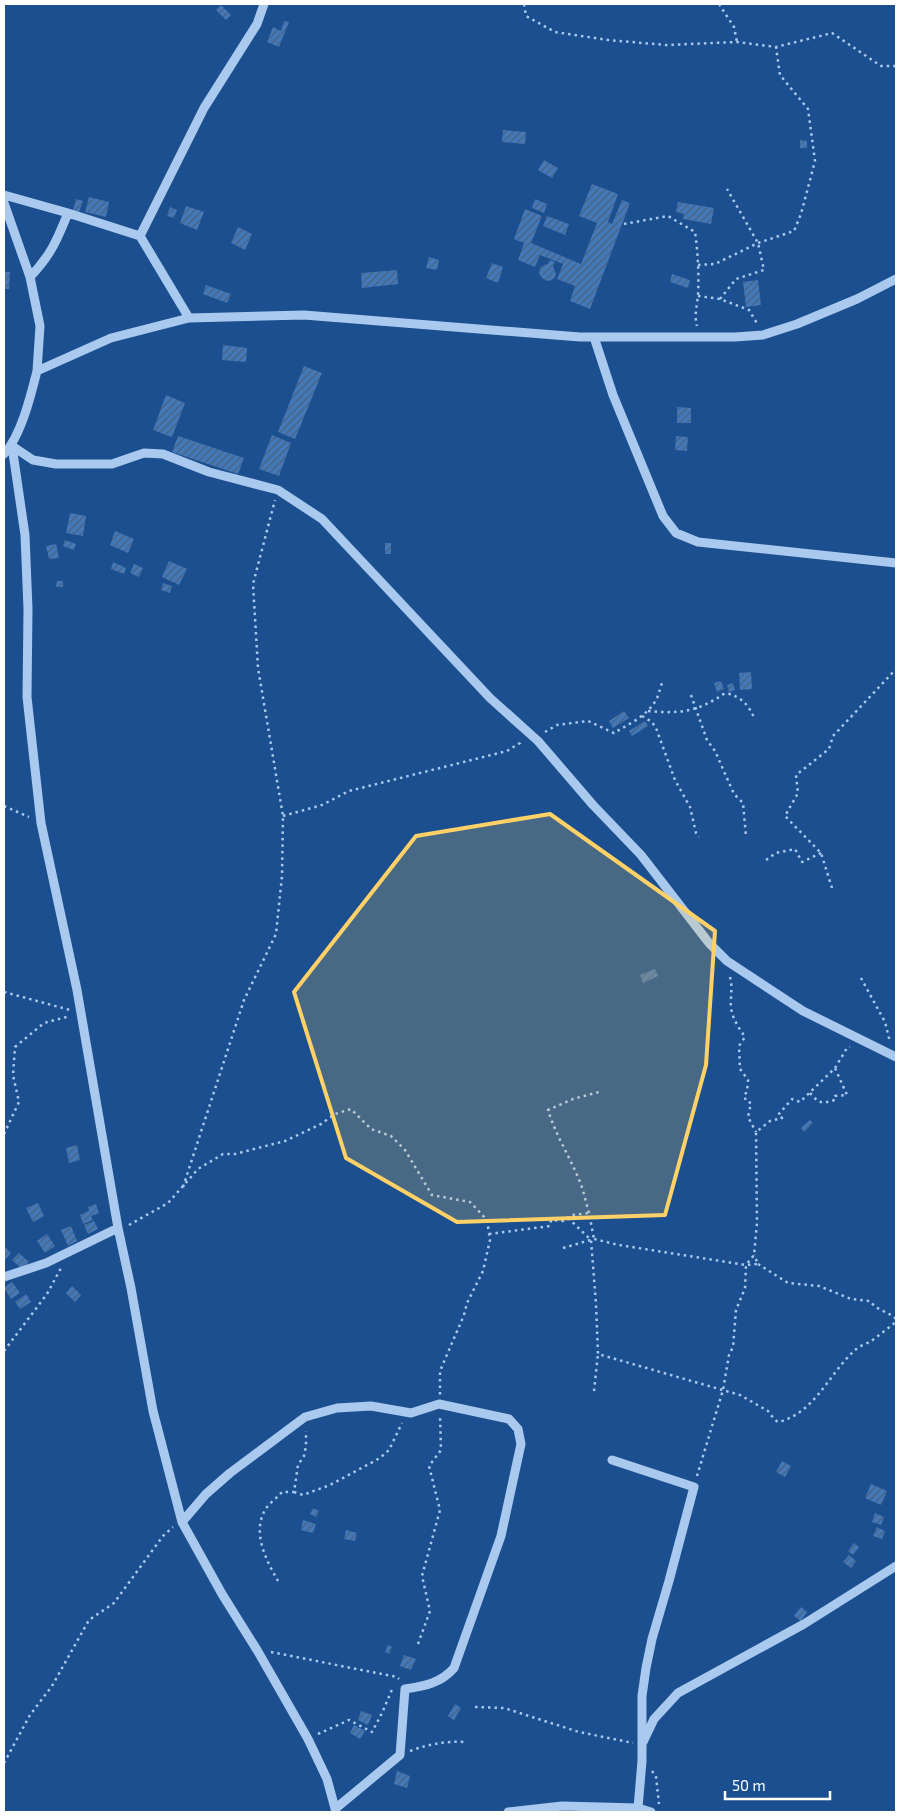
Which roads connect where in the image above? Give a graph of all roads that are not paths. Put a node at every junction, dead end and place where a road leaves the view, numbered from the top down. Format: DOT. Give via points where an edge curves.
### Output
graph roads {
  1 [pos="264,4"];
  2 [pos="4,195"];
  3 [pos="4,203"];
  4 [pos="68,213"];
  5 [pos="140,236"];
  6 [pos="30,277"];
  7 [pos="896,279"];
  8 [pos="189,318"];
  9 [pos="594,337"];
  10 [pos="37,370"];
  11 [pos="12,446"];
  12 [pos="4,454"];
  13 [pos="896,563"];
  14 [pos="893,1055"];
  15 [pos="118,1228"];
  16 [pos="4,1277"];
  17 [pos="612,1460"];
  18 [pos="181,1520"];
  19 [pos="896,1566"];
  20 [pos="641,1744"];
  21 [pos="638,1808"];
  22 [pos="335,1811"];
  23 [pos="508,1812"];
  24 [pos="651,1812"];
  1 -- 5 [label="street" via="257,24 204,108"];
  2 -- 4 [label="street"];
  3 -- 6 [label="street"];
  4 -- 5 [label="street"];
  4 -- 6 [label="street" via="56,244"];
  5 -- 8 [label="street"];
  6 -- 10 [label="street" via="40,326"];
  7 -- 9 [label="street" via="857,299 763,335"];
  8 -- 9 [label="street" via="304,315"];
  8 -- 10 [label="street" via="111,338"];
  9 -- 13 [label="street" via="613,395 663,516 676,533 698,542"];
  10 -- 11 [label="street"];
  11 -- 12 [label="street"];
  11 -- 14 [label="street" via="33,460 56,464 112,464 144,453 163,454 209,472 278,490 322,519 490,698 538,741 641,855 727,962 804,1011"];
  11 -- 15 [label="street" via="25,535 27,697 41,823 81,1012"];
  15 -- 16 [label="street" via="46,1263"];
  15 -- 18 [label="street" via="153,1411"];
  17 -- 20 [label="street" via="694,1487 646,1668"];
  18 -- 22 [label="street" via="308,1739 327,1779"];
  18 -- 22 [label="street" via="230,1473 305,1417 337,1408 371,1406 411,1413 439,1404 509,1419 518,1429 521,1444 501,1536 454,1668 437,1682 405,1689 400,1755"];
  19 -- 20 [label="street" via="804,1624 678,1693 654,1719"];
  20 -- 21 [label="street"];
  21 -- 23 [label="street" via="562,1806"];
  21 -- 24 [label="street"];
}
